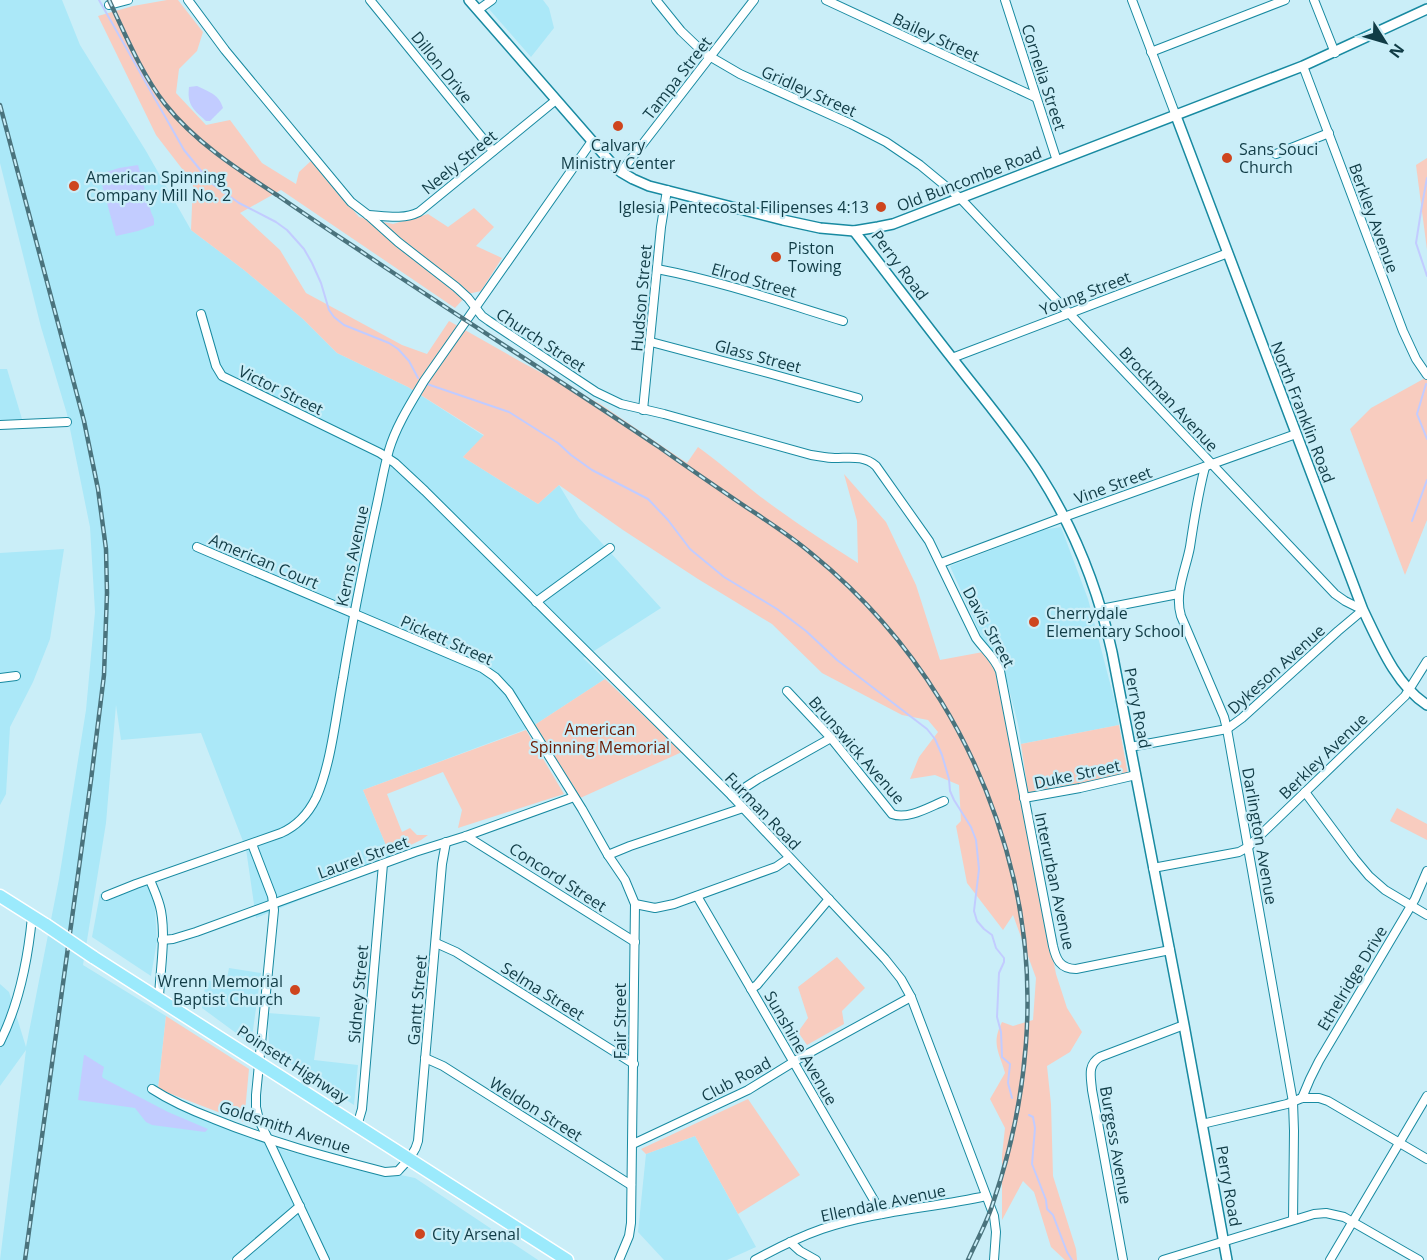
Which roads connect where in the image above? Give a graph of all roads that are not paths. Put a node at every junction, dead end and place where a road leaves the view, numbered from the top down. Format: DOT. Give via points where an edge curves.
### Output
graph roads {
  1 [pos="128,0"];
  2 [pos="188,0"];
  3 [pos="370,0"];
  4 [pos="469,0"];
  5 [pos="492,0"];
  6 [pos="656,0"];
  7 [pos="754,0"];
  8 [pos="826,0"];
  9 [pos="1005,0"];
  10 [pos="1132,0"];
  11 [pos="1285,0"];
  12 [pos="1314,0"];
  13 [pos="109,6"];
  14 [pos="1427,9"];
  15 [pos="478,10"];
  16 [pos="1151,52"];
  17 [pos="1335,53"];
  18 [pos="710,57"];
  19 [pos="1303,66"];
  20 [pos="1035,97"];
  21 [pos="556,100"];
  22 [pos="1176,116"];
  23 [pos="1329,133"];
  24 [pos="592,141"];
  25 [pos="493,151"];
  26 [pos="1276,154"];
  27 [pos="1057,161"];
  28 [pos="621,172"];
  29 [pos="667,190"];
  30 [pos="960,198"];
  31 [pos="368,215"];
  32 [pos="854,231"];
  33 [pos="1228,253"];
  34 [pos="657,269"];
  35 [pos="476,308"];
  36 [pos="1069,313"];
  37 [pos="201,314"];
  38 [pos="843,321"];
  39 [pos="651,342"];
  40 [pos="952,358"];
  41 [pos="1427,375"];
  42 [pos="858,399"];
  43 [pos="643,410"];
  44 [pos="67,422"];
  45 [pos="0,425"];
  46 [pos="1296,434"];
  47 [pos="387,458"];
  48 [pos="865,459"];
  49 [pos="1209,466"];
  50 [pos="1064,517"];
  51 [pos="197,547"];
  52 [pos="610,548"];
  53 [pos="941,563"];
  54 [pos="1178,594"];
  55 [pos="536,602"];
  56 [pos="1101,609"];
  57 [pos="1363,610"];
  58 [pos="354,613"];
  59 [pos="1427,661"];
  60 [pos="16,676"];
  61 [pos="0,678"];
  62 [pos="1409,690"];
  63 [pos="787,691"];
  64 [pos="1427,705"];
  65 [pos="1227,729"];
  66 [pos="831,738"];
  67 [pos="1130,747"];
  68 [pos="1136,775"];
  69 [pos="1305,792"];
  70 [pos="732,796"];
  71 [pos="574,797"];
  72 [pos="1024,798"];
  73 [pos="944,801"];
  74 [pos="743,808"];
  75 [pos="466,836"];
  76 [pos="446,842"];
  77 [pos="252,844"];
  78 [pos="1248,847"];
  79 [pos="608,855"];
  80 [pos="789,858"];
  81 [pos="383,864"];
  82 [pos="1153,868"];
  83 [pos="1427,872"];
  84 [pos="150,879"];
  85 [pos="0,896"];
  86 [pos="106,896"];
  87 [pos="697,896"];
  88 [pos="829,899"];
  89 [pos="274,904"];
  90 [pos="635,904"];
  91 [pos="1411,905"];
  92 [pos="1427,915"];
  93 [pos="32,917"];
  94 [pos="162,940"];
  95 [pos="635,942"];
  96 [pos="436,943"];
  97 [pos="1170,950"];
  98 [pos="751,989"];
  99 [pos="911,997"];
  100 [pos="159,998"];
  101 [pos="1184,1024"];
  102 [pos="0,1042"];
  103 [pos="425,1058"];
  104 [pos="260,1063"];
  105 [pos="794,1063"];
  106 [pos="634,1064"];
  107 [pos="153,1089"];
  108 [pos="1427,1096"];
  109 [pos="1302,1098"];
  110 [pos="1293,1102"];
  111 [pos="1202,1124"];
  112 [pos="357,1126"];
  113 [pos="268,1139"];
  114 [pos="1400,1143"];
  115 [pos="633,1144"];
  116 [pos="410,1159"];
  117 [pos="1427,1160"];
  118 [pos="631,1185"];
  119 [pos="986,1196"];
  120 [pos="300,1206"];
  121 [pos="882,1214"];
  122 [pos="1293,1220"];
  123 [pos="1353,1222"];
  124 [pos="790,1242"];
  125 [pos="1224,1242"];
  126 [pos="237,1260"];
  127 [pos="325,1260"];
  128 [pos="567,1260"];
  129 [pos="619,1260"];
  130 [pos="755,1260"];
  131 [pos="816,1260"];
  132 [pos="994,1260"];
  133 [pos="1123,1260"];
  134 [pos="1163,1260"];
  135 [pos="1227,1260"];
  136 [pos="1330,1260"];
  137 [pos="1419,1260"];
  1 -- 13 [label="street"];
  2 -- 31 [label="street, Church Street" via="343,193"];
  3 -- 25 [label="street, Dillon Drive"];
  4 -- 15 [label="street, Old Buncombe Road"];
  5 -- 15 [label="street"];
  6 -- 18 [label="street, Gridley Street"];
  7 -- 18 [label="street, Tampa Street"];
  8 -- 20 [label="street, Bailey Street"];
  9 -- 20 [label="street, Cornelia Street"];
  10 -- 16 [label="street"];
  11 -- 16 [label="street"];
  12 -- 17 [label="street"];
  14 -- 17 [label="street, Old Buncombe Road"];
  15 -- 21 [label="street, Old Buncombe Road"];
  16 -- 22 [label="street"];
  17 -- 19 [label="street, Old Buncombe Road"];
  18 -- 28 [label="street, Tampa Street"];
  18 -- 30 [label="street, Gridley Street" via="886,142"];
  19 -- 22 [label="street, Old Buncombe Road"];
  19 -- 23 [label="street, Berkley Avenue"];
  20 -- 27 [label="street, Cornelia Street"];
  21 -- 24 [label="street, Old Buncombe Road"];
  21 -- 25 [label="street, Neely Street"];
  22 -- 27 [label="street, Old Buncombe Road"];
  22 -- 33 [label="street, North Franklin Road"];
  23 -- 26 [label="street"];
  23 -- 41 [label="street, Berkley Avenue" via="1403,331"];
  24 -- 28 [label="street, Old Buncombe Road"];
  24 -- 35 [label="street, Kerns Avenue"];
  25 -- 31 [label="street, Neely Street" via="419,212 407,217"];
  27 -- 30 [label="street, Old Buncombe Road"];
  28 -- 29 [label="street, Old Buncombe Road" via="638,182"];
  29 -- 32 [label="street, Old Buncombe Road" via="801,224"];
  29 -- 34 [label="street, Hudson Street"];
  30 -- 32 [label="street, Old Buncombe Road" via="893,224"];
  30 -- 36 [label="street, Brockman Avenue"];
  31 -- 35 [label="street, Church Street"];
  32 -- 40 [label="street, Perry Road"];
  33 -- 36 [label="street, Young Street"];
  33 -- 46 [label="street, North Franklin Road"];
  34 -- 38 [label="street, Elrod Street"];
  34 -- 39 [label="street, Hudson Street"];
  35 -- 43 [label="street, Church Street" via="489,321 596,392"];
  35 -- 47 [label="street, Kerns Avenue" via="409,406"];
  36 -- 40 [label="street, Young Street"];
  36 -- 49 [label="street, Brockman Avenue"];
  37 -- 47 [label="street, Victor Street" via="222,376"];
  39 -- 42 [label="street, Glass Street"];
  39 -- 43 [label="street, Hudson Street"];
  40 -- 50 [label="street, Perry Road" via="1027,456"];
  43 -- 48 [label="street, Church Street" via="811,455"];
  44 -- 45 [label="street"];
  46 -- 49 [label="street, Vine Street"];
  46 -- 57 [label="street, North Franklin Road"];
  47 -- 55 [label="street, Furman Road"];
  47 -- 58 [label="street, Kerns Avenue"];
  48 -- 53 [label="street, Davis Street" via="876,466"];
  49 -- 50 [label="street, Vine Street"];
  49 -- 54 [label="street, Darlington Avenue" via="1197,501"];
  49 -- 57 [label="street, Brockman Avenue" via="1335,594"];
  50 -- 53 [label="street, Vine Street"];
  50 -- 56 [label="street, Perry Road"];
  51 -- 58 [label="street, American Court"];
  52 -- 55 [label="street"];
  53 -- 72 [label="street, Davis Street" via="976,638 1000,671"];
  54 -- 56 [label="street"];
  54 -- 65 [label="street, Darlington Avenue" via="1181,616"];
  55 -- 70 [label="street, Furman Road"];
  56 -- 67 [label="street, Perry Road"];
  57 -- 62 [label="street, North Franklin Road"];
  57 -- 65 [label="street, Dykeson Avenue"];
  58 -- 71 [label="street, Pickett Street" via="495,677 509,692"];
  58 -- 77 [label="street, Kerns Avenue" via="328,759 317,796 294,826"];
  59 -- 62 [label="street, Berkley Avenue"];
  60 -- 61 [label="street"];
  62 -- 64 [label="street, North Franklin Road"];
  62 -- 69 [label="street, Berkley Avenue"];
  63 -- 66 [label="street, Brunswick Avenue"];
  65 -- 67 [label="street, Dykeson Avenue"];
  65 -- 78 [label="street, Darlington Avenue"];
  66 -- 70 [label="street"];
  66 -- 73 [label="street, Brunswick Avenue" via="892,814 906,815"];
  67 -- 68 [label="street, Perry Road"];
  68 -- 72 [label="street, Duke Street"];
  68 -- 82 [label="street, Perry Road"];
  69 -- 78 [label="street, Berkley Avenue"];
  69 -- 91 [label="street" via="1369,876"];
  70 -- 74 [label="street, Furman Road"];
  71 -- 75 [label="street, Laurel Street"];
  71 -- 79 [label="street, Fair Street"];
  72 -- 97 [label="street, Interurban Avenue" via="1053,946 1060,964 1076,969"];
  74 -- 79 [label="street"];
  74 -- 80 [label="street, Furman Road"];
  75 -- 76 [label="street, Laurel Street"];
  75 -- 95 [label="street, Concord Street"];
  76 -- 81 [label="street, Laurel Street"];
  76 -- 96 [label="street, Gantt Street"];
  77 -- 84 [label="street, Kerns Avenue"];
  77 -- 89 [label="street"];
  78 -- 82 [label="street, Berkley Avenue"];
  78 -- 110 [label="street, Darlington Avenue"];
  79 -- 90 [label="street, Fair Street"];
  80 -- 87 [label="street" via="776,867"];
  80 -- 88 [label="street, Furman Road"];
  81 -- 89 [label="street, Laurel Street"];
  81 -- 112 [label="street, Sidney Street" via="362,1109"];
  82 -- 97 [label="street, Perry Road"];
  83 -- 91 [label="street, Ethelridge Drive"];
  84 -- 86 [label="street, Kerns Avenue"];
  84 -- 94 [label="street" via="160,910"];
  85 -- 93 [label="highway, Poinsett Highway"];
  87 -- 90 [label="street" via="667,906 650,908"];
  87 -- 98 [label="street, Sunshine Avenue"];
  88 -- 98 [label="street"];
  88 -- 99 [label="street, Furman Road" via="885,958"];
  89 -- 94 [label="street, Laurel Street"];
  89 -- 104 [label="street"];
  90 -- 95 [label="street, Fair Street"];
  91 -- 92 [label="street"];
  91 -- 109 [label="street, Ethelridge Drive" via="1319,1061"];
  93 -- 100 [label="highway, Poinsett Highway, bridge"];
  93 -- 102 [label="street" via="20,986"];
  94 -- 100 [label="street"];
  95 -- 106 [label="street, Fair Street"];
  96 -- 103 [label="street, Gantt Street"];
  96 -- 106 [label="street, Selma Street"];
  97 -- 101 [label="street, Perry Road"];
  98 -- 105 [label="street, Sunshine Avenue"];
  99 -- 105 [label="street, Club Road"];
  99 -- 119 [label="street, Furman Road"];
  100 -- 104 [label="highway, Poinsett Highway"];
  101 -- 111 [label="street, Perry Road"];
  101 -- 133 [label="street, Burgess Avenue" via="1100,1057 1091,1067"];
  103 -- 116 [label="street, Gantt Street" via="418,1141"];
  103 -- 118 [label="street, Weldon Street"];
  104 -- 112 [label="highway, Poinsett Highway"];
  104 -- 113 [label="street" via="256,1107"];
  105 -- 115 [label="street, Club Road" via="748,1090"];
  105 -- 121 [label="street, Sunshine Avenue"];
  106 -- 115 [label="street, Fair Street"];
  107 -- 113 [label="street, Goldsmith Avenue" via="199,1113"];
  108 -- 114 [label="street"];
  109 -- 110 [label="street"];
  109 -- 114 [label="street" via="1328,1101"];
  110 -- 111 [label="street"];
  110 -- 122 [label="street, Darlington Avenue"];
  111 -- 125 [label="street, Perry Road"];
  112 -- 116 [label="highway, Poinsett Highway"];
  113 -- 116 [label="street, Goldsmith Avenue" via="389,1173 398,1171"];
  113 -- 120 [label="street"];
  114 -- 117 [label="street"];
  114 -- 123 [label="street"];
  115 -- 118 [label="street, Fair Street"];
  116 -- 128 [label="highway, Poinsett Highway"];
  118 -- 129 [label="street, Fair Street" via="630,1231"];
  119 -- 121 [label="street, Ellendale Avenue"];
  119 -- 132 [label="street, Furman Road" via="996,1224"];
  120 -- 126 [label="street"];
  120 -- 127 [label="street"];
  121 -- 124 [label="street, Ellendale Avenue" via="822,1229"];
  122 -- 123 [label="street" via="1326,1213"];
  122 -- 125 [label="street"];
  123 -- 136 [label="street"];
  123 -- 137 [label="street"];
  124 -- 130 [label="street, Ellendale Avenue"];
  124 -- 131 [label="street"];
  125 -- 134 [label="street"];
  125 -- 135 [label="street, Perry Road"];
}
